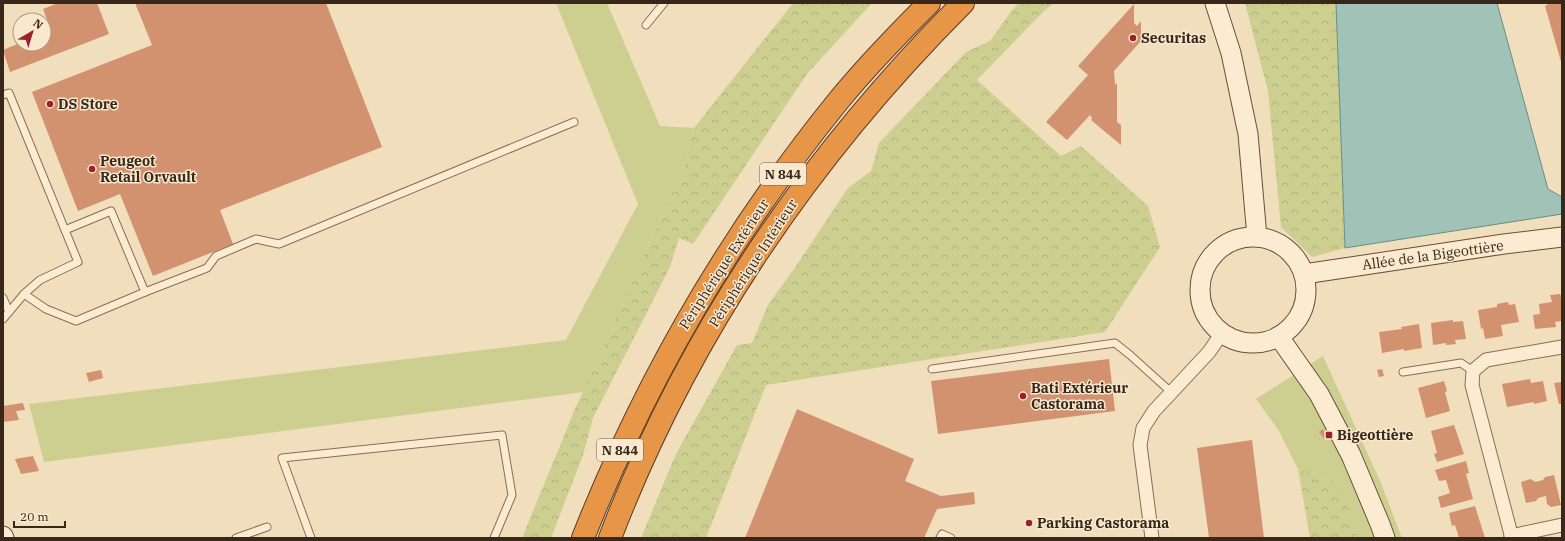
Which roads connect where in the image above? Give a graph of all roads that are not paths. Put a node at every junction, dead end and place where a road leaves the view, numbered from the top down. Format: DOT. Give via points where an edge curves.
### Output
graph roads {
  1 [pos="664,3"];
  2 [pos="929,3"];
  3 [pos="963,3"];
  4 [pos="1215,3"];
  5 [pos="646,25"];
  6 [pos="3,95"];
  7 [pos="574,122"];
  8 [pos="65,230"];
  9 [pos="1257,237"];
  10 [pos="1562,237"];
  11 [pos="1304,274"];
  12 [pos="145,292"];
  13 [pos="24,294"];
  14 [pos="3,298"];
  15 [pos="9,312"];
  16 [pos="3,319"];
  17 [pos="1222,333"];
  18 [pos="1279,337"];
  19 [pos="1562,347"];
  20 [pos="932,369"];
  21 [pos="1473,371"];
  22 [pos="1403,372"];
  23 [pos="1171,392"];
  24 [pos="1562,525"];
  25 [pos="267,527"];
  26 [pos="1512,537"];
  27 [pos="236,538"];
  28 [pos="311,538"];
  29 [pos="494,538"];
  30 [pos="583,538"];
  31 [pos="610,538"];
  32 [pos="940,538"];
  33 [pos="951,538"];
  34 [pos="1152,538"];
  35 [pos="1384,538"];
  1 -- 5 [label="lane"];
  2 -- 30 [label="highway, Périphérique Extérieur / N 844" via="884,49 840,100 740,233 659,371 626,436"];
  3 -- 31 [label="highway, Périphérique Intérieur / N 844" via="854,122 803,187 746,269 682,378 627,494"];
  4 -- 9 [label="main road" via="1231,53 1248,134"];
  6 -- 8 [label="lane" via="9,93"];
  7 -- 12 [label="lane" via="279,244 256,239 216,256 207,268"];
  8 -- 12 [label="lane" via="112,211"];
  8 -- 13 [label="lane" via="78,262 40,280"];
  9 -- 11 [label="main road" via="1272,240 1286,248 1297,260"];
  9 -- 17 [label="main road" via="1237,238 1220,248 1207,263 1200,281 1200,301 1208,319"];
  10 -- 11 [label="main road, Allée de la Bigeottière"];
  11 -- 18 [label="main road" via="1306,292 1303,310 1293,325"];
  12 -- 13 [label="lane" via="76,321 46,309"];
  13 -- 15 [label="lane"];
  14 -- 15 [label="lane"];
  15 -- 16 [label="lane"];
  17 -- 18 [label="main road" via="1235,340 1250,343 1265,342"];
  17 -- 23 [label="street" via="1209,352"];
  18 -- 35 [label="main road" via="1319,394 1347,448"];
  19 -- 21 [label="street" via="1486,360"];
  20 -- 23 [label="lane" via="1115,343"];
  21 -- 22 [label="lane" via="1461,363"];
  21 -- 26 [label="street" via="1472,385"];
  23 -- 34 [label="street" via="1147,421 1141,435"];
  24 -- 26 [label="street"];
  25 -- 27 [label="lane"];
  28 -- 29 [label="lane" via="282,458 502,435 512,495"];
  32 -- 33 [label="lane" via="942,534"];
}
